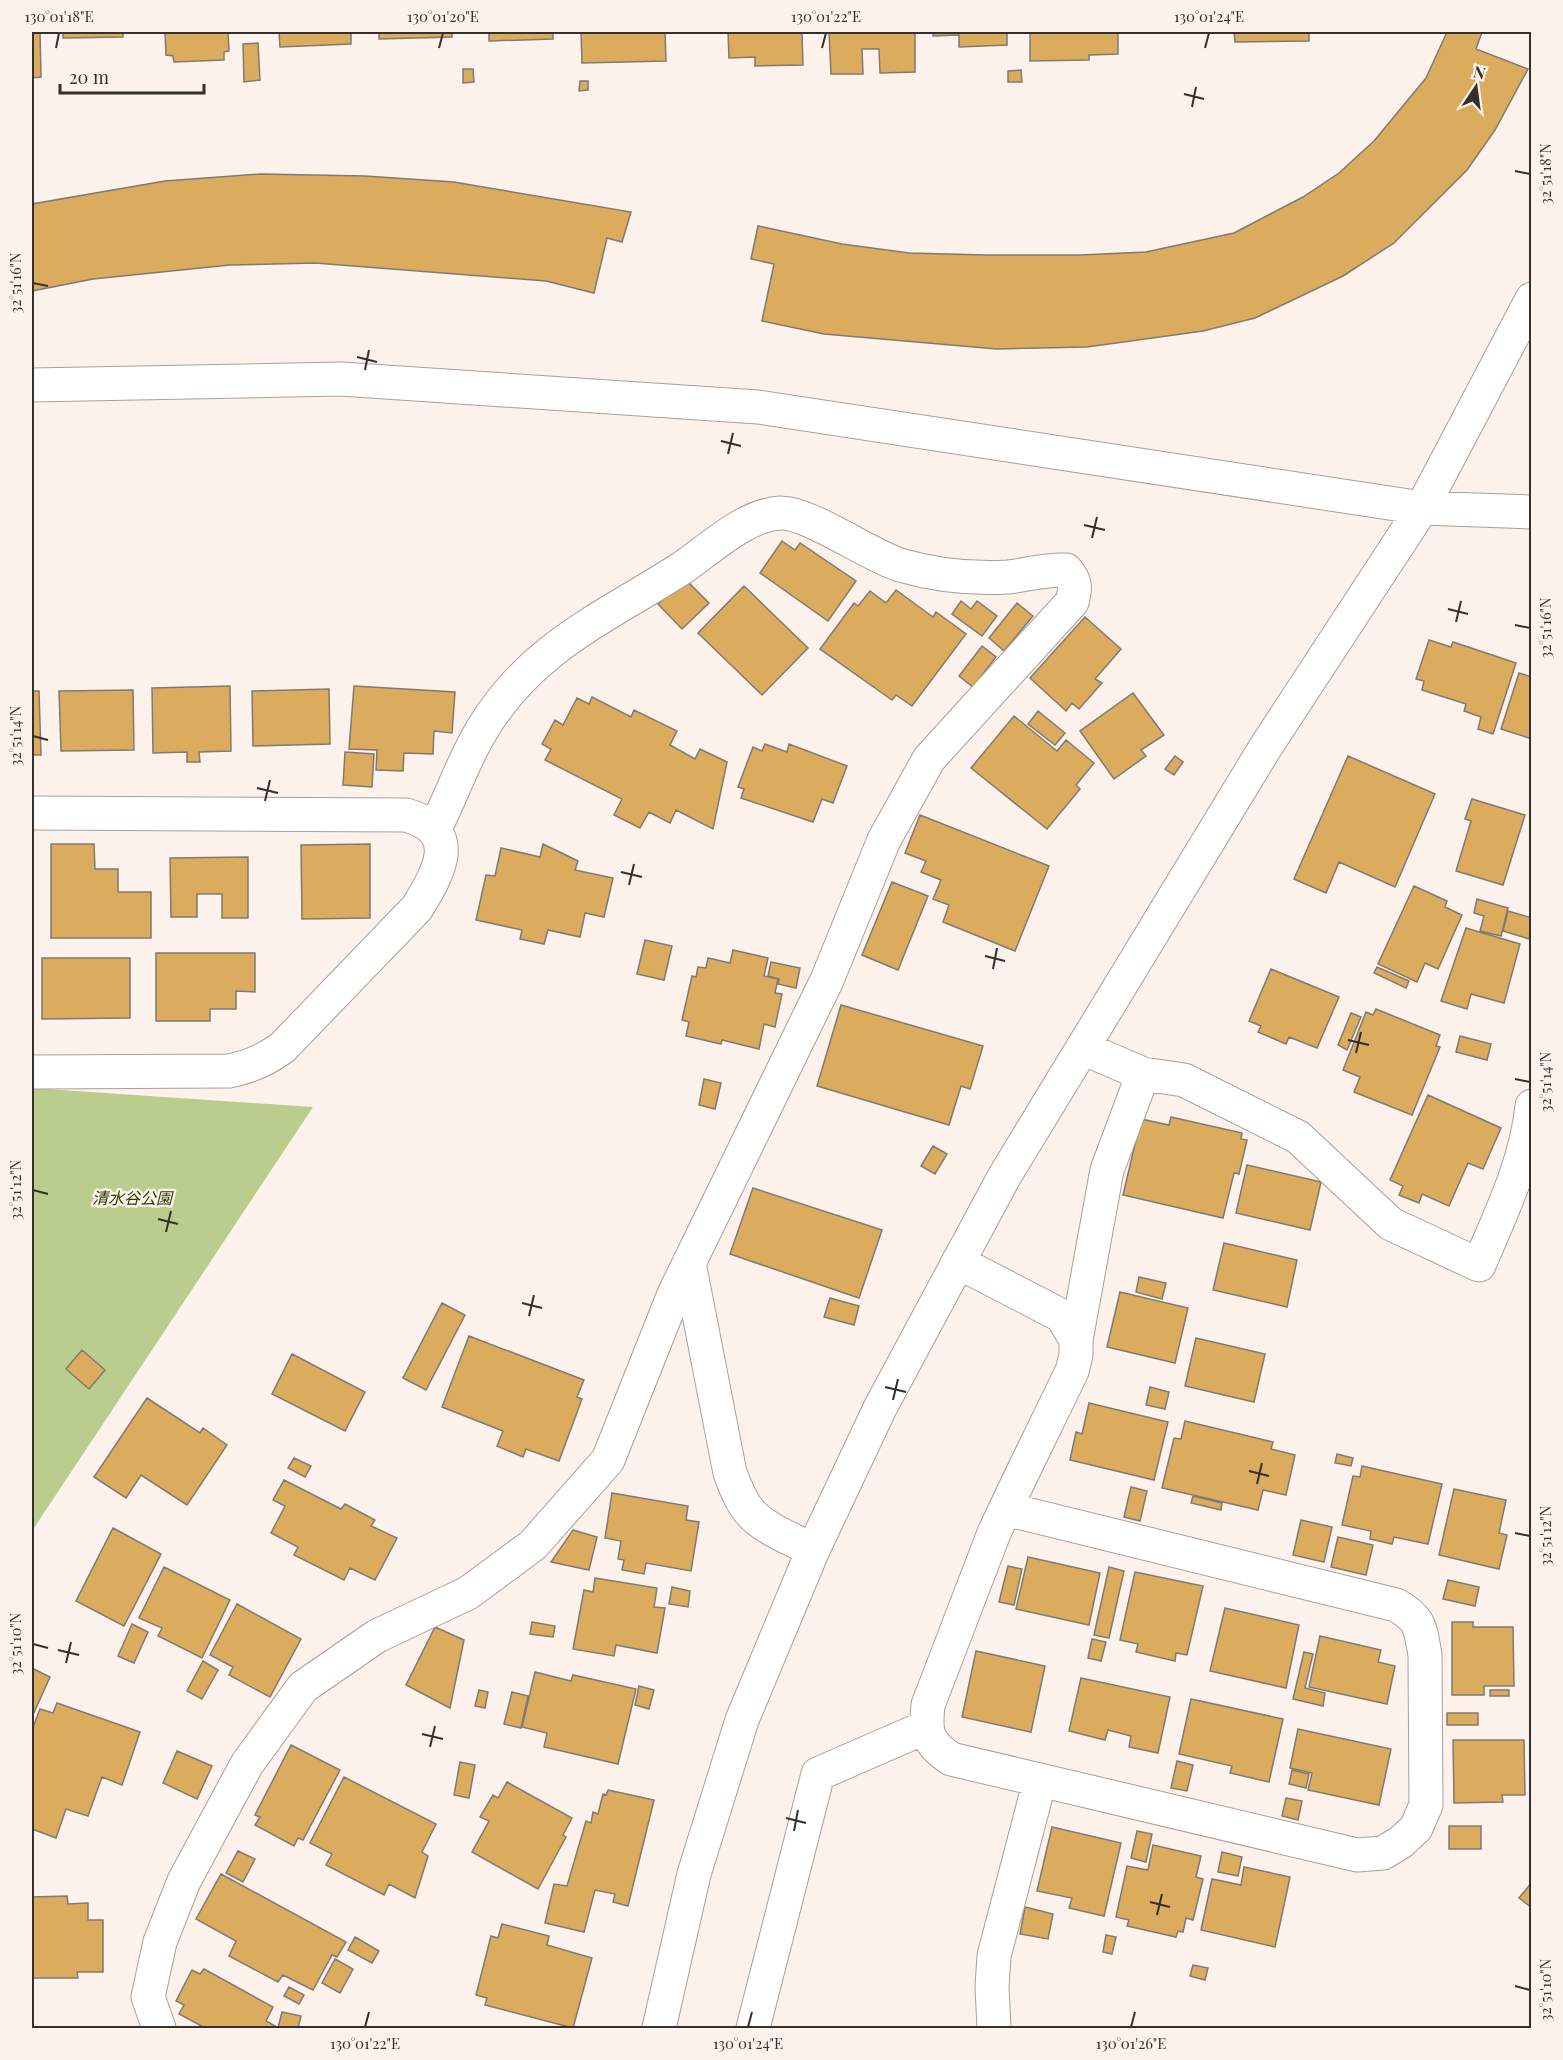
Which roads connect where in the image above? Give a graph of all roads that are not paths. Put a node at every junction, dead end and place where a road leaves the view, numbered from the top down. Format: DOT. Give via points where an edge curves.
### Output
graph roads {
  1 [pos="1532,299"];
  2 [pos="32,386"];
  3 [pos="1422,508"];
  4 [pos="1532,512"];
  5 [pos="32,813"];
  6 [pos="434,830"];
  7 [pos="1083,1048"];
  8 [pos="32,1072"];
  9 [pos="1143,1074"];
  10 [pos="1532,1106"];
  11 [pos="958,1262"];
  12 [pos="688,1263"];
  13 [pos="1076,1340"];
  14 [pos="1006,1509"];
  15 [pos="813,1550"];
  16 [pos="926,1727"];
  17 [pos="1040,1780"];
  18 [pos="159,2028"];
  19 [pos="659,2028"];
  20 [pos="753,2028"];
  21 [pos="994,2028"];
  1 -- 3 [label="street"];
  2 -- 3 [label="street" via="341,379 758,407"];
  3 -- 4 [label="street"];
  3 -- 7 [label="street" via="1265,748"];
  5 -- 6 [label="street" via="406,815 422,819"];
  6 -- 8 [label="street" via="442,843 442,859 417,908 267,1059 229,1071"];
  6 -- 12 [label="street" via="462,765 511,687 549,651 764,515 801,517 898,564 928,571 1008,577 1054,569 1066,570 1072,577 1076,589 1072,602 929,759 884,840 827,980"];
  7 -- 9 [label="street"];
  7 -- 11 [label="street" via="1004,1177"];
  9 -- 10 [label="street" via="1184,1080 1298,1137 1391,1224 1479,1265 1518,1173"];
  9 -- 13 [label="street" via="1107,1170"];
  11 -- 13 [label="street" via="1062,1316"];
  11 -- 15 [label="street" via="880,1408"];
  12 -- 15 [label="street" via="730,1473 737,1491 760,1522"];
  12 -- 18 [label="street" via="608,1460 533,1545 468,1593 377,1636 303,1687 247,1764 184,1881 160,1942 148,1997"];
  13 -- 14 [label="street" via="1072,1371"];
  14 -- 16 [label="street" via="928,1705"];
  14 -- 17 [label="street" via="1396,1605 1413,1615 1425,1655 1426,1805 1416,1828 1383,1853 1357,1855"];
  15 -- 19 [label="street" via="742,1720 694,1874"];
  16 -- 17 [label="street" via="934,1747 951,1759"];
  16 -- 20 [label="street" via="818,1774"];
  17 -- 21 [label="street" via="994,1956"];
}
